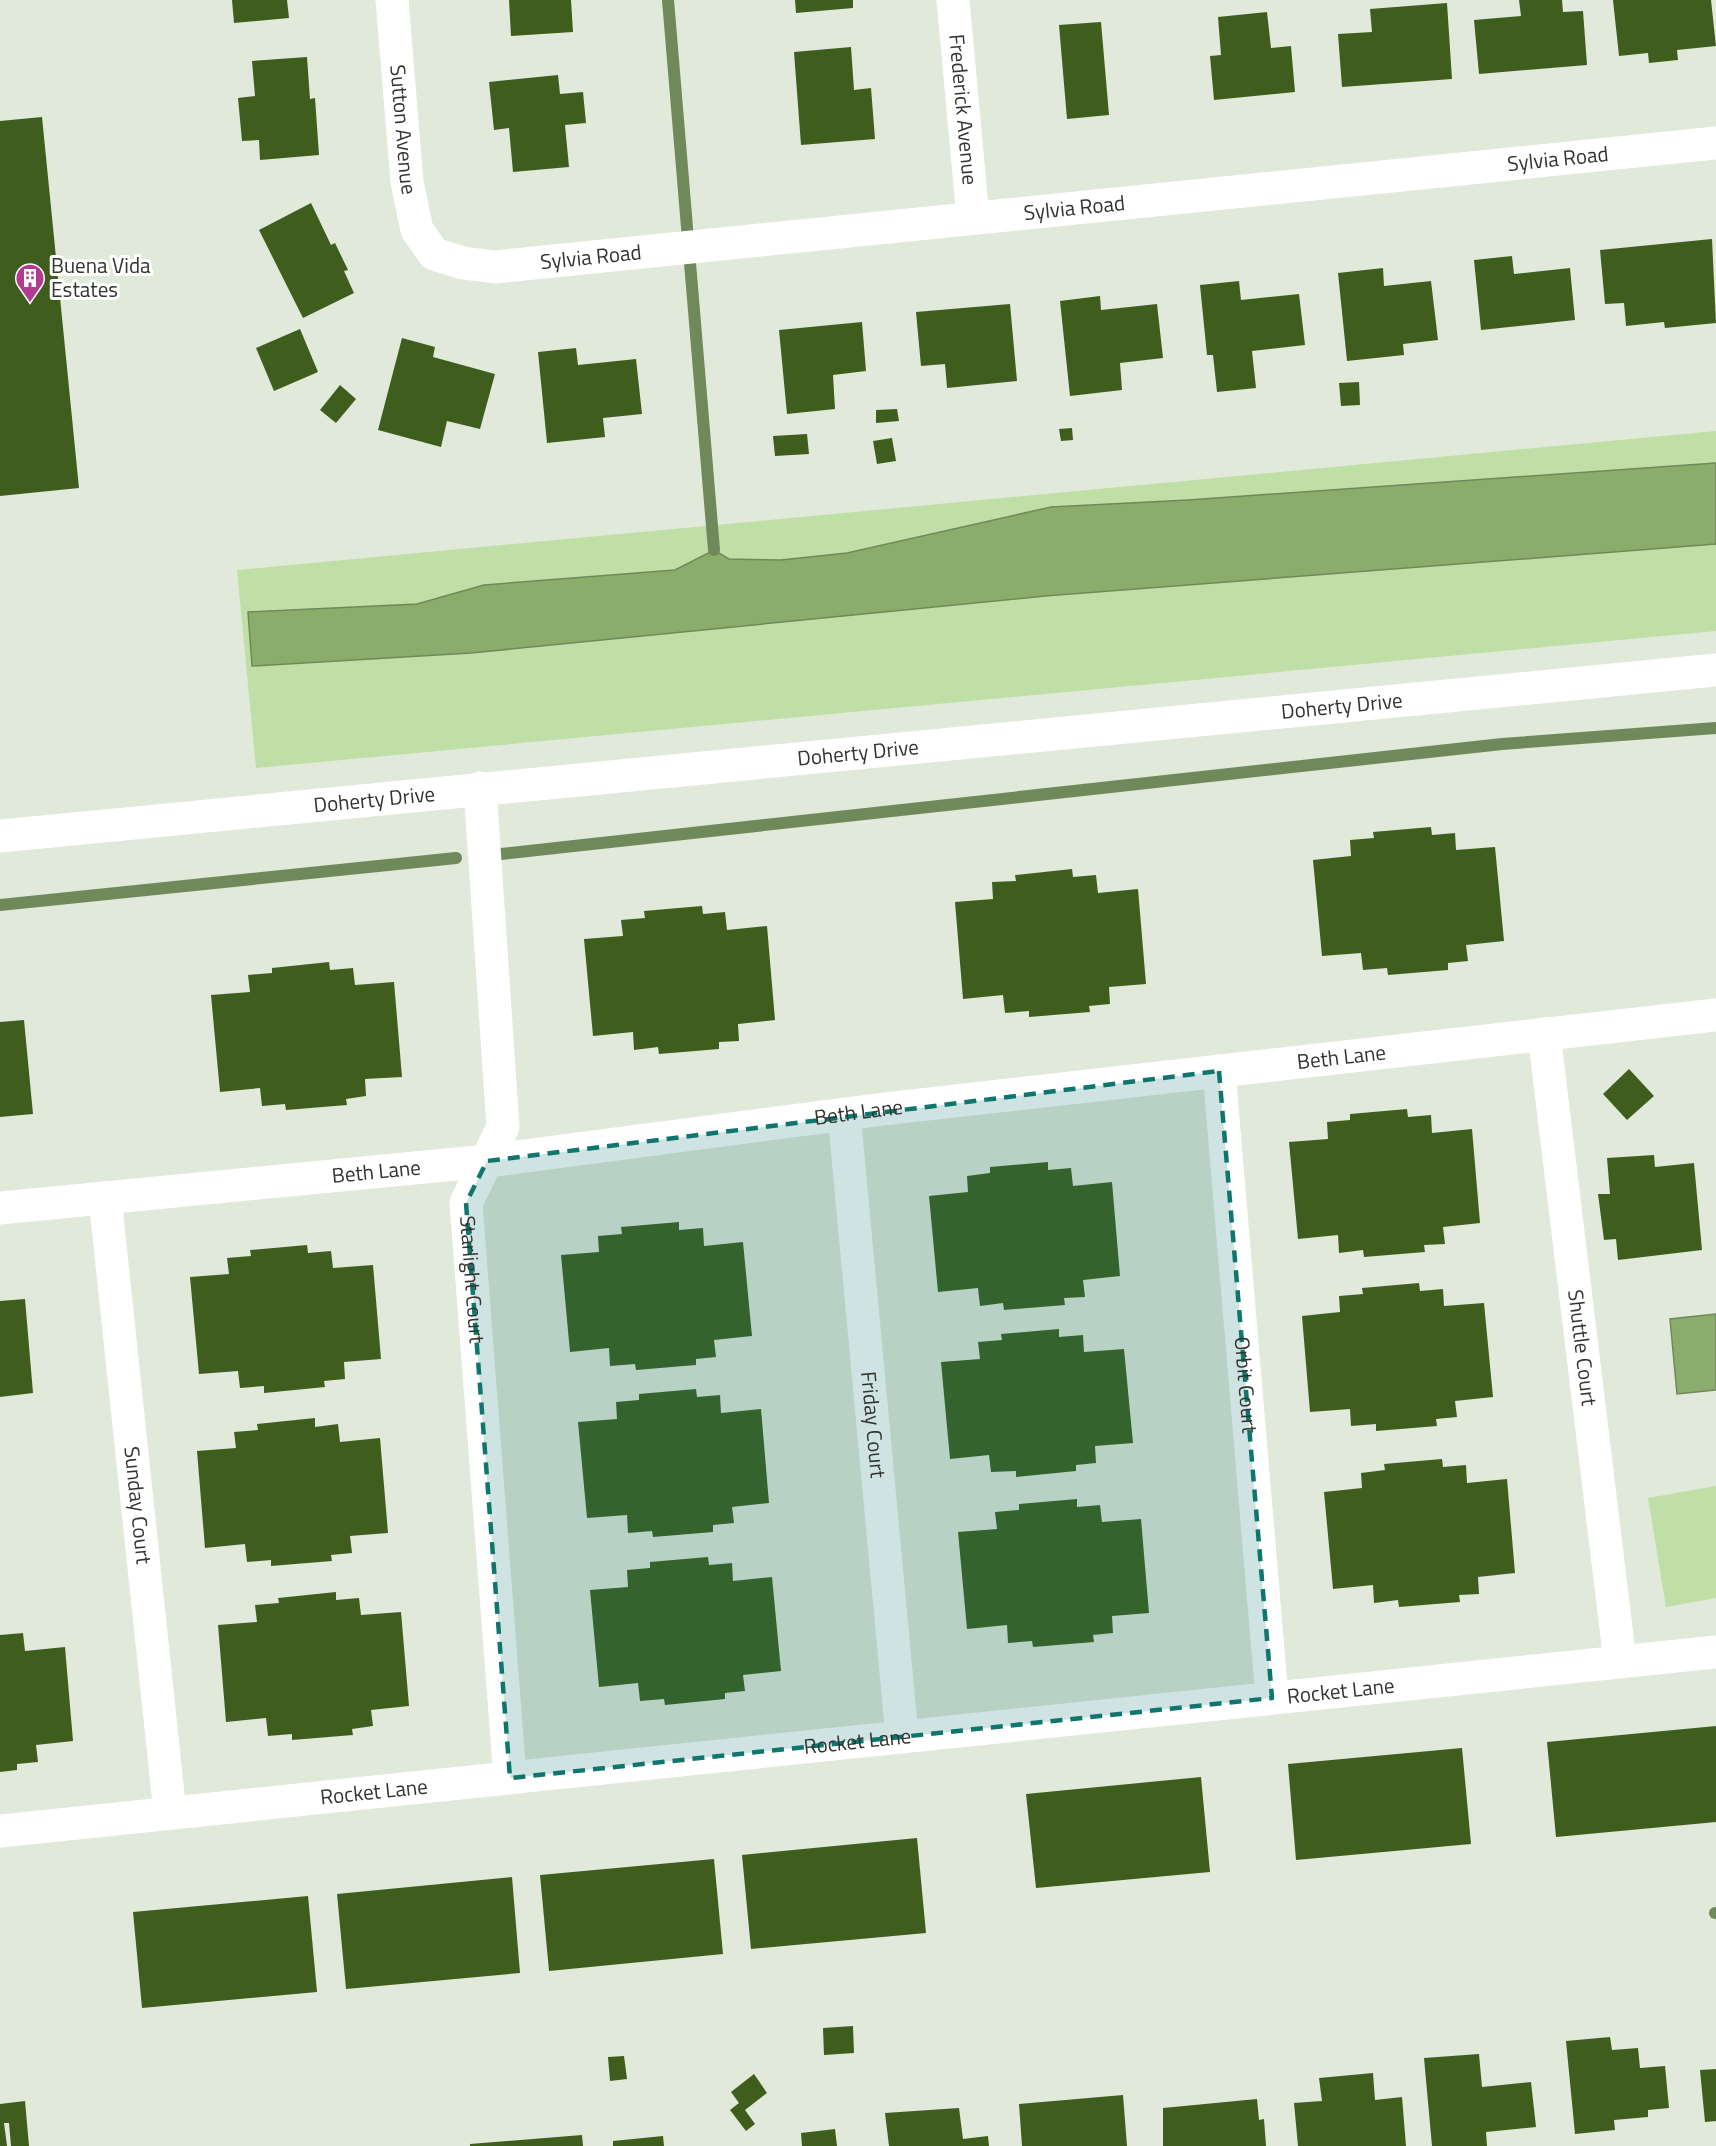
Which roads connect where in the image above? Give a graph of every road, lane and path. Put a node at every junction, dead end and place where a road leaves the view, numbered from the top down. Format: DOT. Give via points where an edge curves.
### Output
graph roads {
  1 [pos="392,0"];
  2 [pos="953,0"];
  3 [pos="1716,143"];
  4 [pos="973,218"];
  5 [pos="434,254"];
  6 [pos="1716,670"];
  7 [pos="480,788"];
  8 [pos="0,836"];
  9 [pos="1716,1015"];
  10 [pos="1544,1034"];
  11 [pos="1219,1071"];
  12 [pos="844,1114"];
  13 [pos="487,1161"];
  14 [pos="105,1198"];
  15 [pos="0,1208"];
  16 [pos="1716,1652"];
  17 [pos="1620,1662"];
  18 [pos="1272,1698"];
  19 [pos="902,1736"];
  20 [pos="510,1778"];
  21 [pos="170,1813"];
  22 [pos="0,1831"];
  1 -- 5 [label="street, Sutton Avenue" via="407,182 417,230"];
  2 -- 4 [label="street, Frederick Avenue"];
  3 -- 4 [label="street, Sylvia Road"];
  4 -- 5 [label="street, Sylvia Road" via="495,267"];
  6 -- 7 [label="street, Doherty Drive"];
  7 -- 8 [label="street, Doherty Drive"];
  7 -- 13 [label="street, Starlight Court" via="503,1127"];
  9 -- 10 [label="street, Beth Lane"];
  10 -- 11 [label="street, Beth Lane"];
  10 -- 17 [label="street, Shuttle Court"];
  11 -- 12 [label="street, Beth Lane"];
  11 -- 18 [label="street, Orbit Court"];
  12 -- 13 [label="street, Beth Lane"];
  12 -- 19 [label="street, Friday Court"];
  13 -- 14 [label="street, Beth Lane"];
  13 -- 20 [label="street, Starlight Court" via="466,1203"];
  14 -- 15 [label="street, Beth Lane"];
  14 -- 21 [label="street, Sunday Court"];
  16 -- 17 [label="street, Rocket Lane"];
  17 -- 18 [label="street, Rocket Lane"];
  18 -- 19 [label="street, Rocket Lane"];
  19 -- 20 [label="street, Rocket Lane"];
  20 -- 21 [label="street, Rocket Lane"];
  21 -- 22 [label="street, Rocket Lane"];
}
